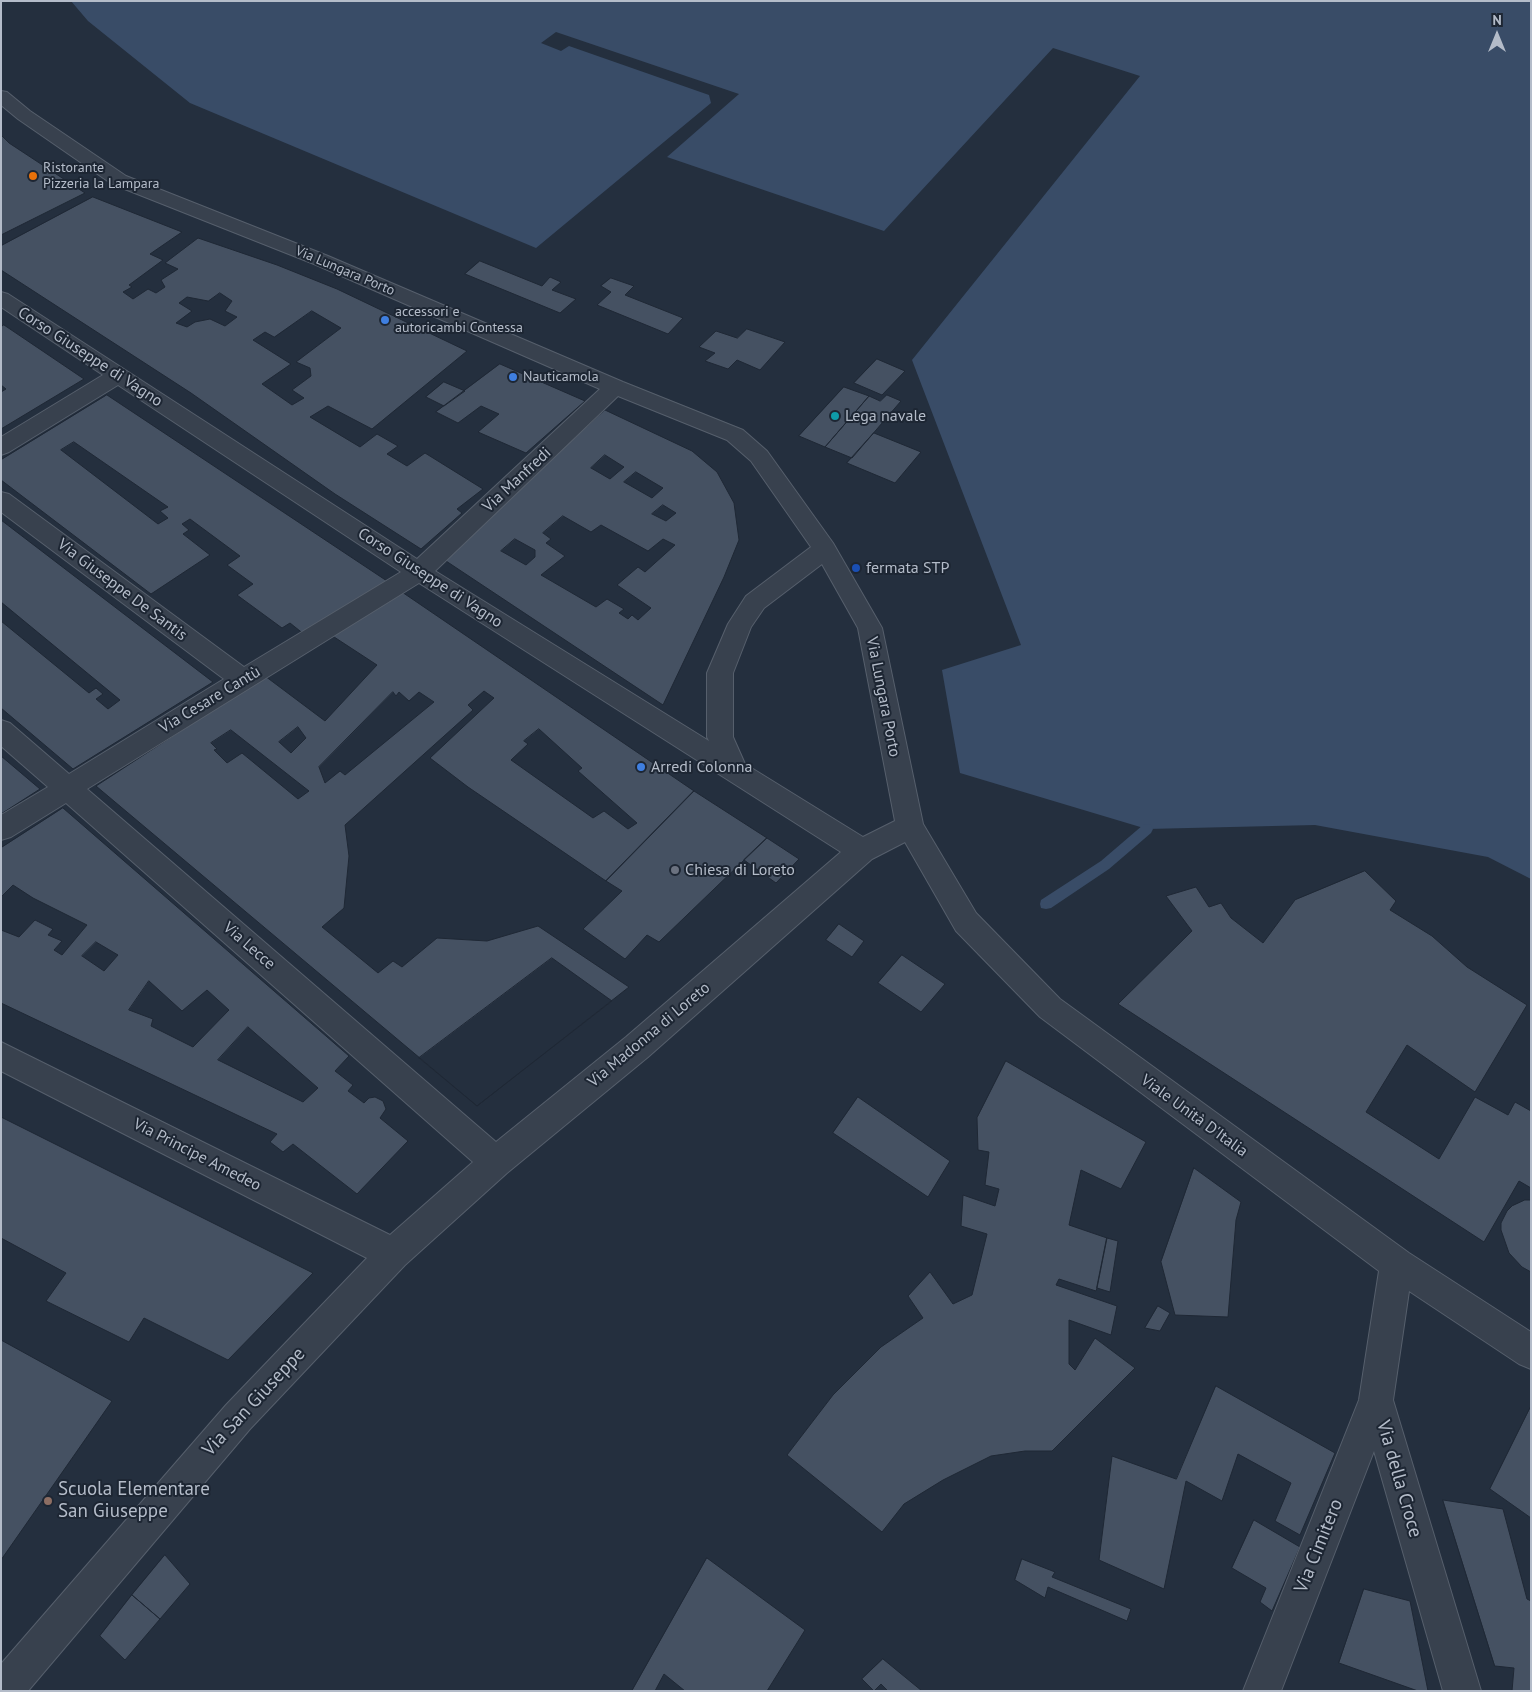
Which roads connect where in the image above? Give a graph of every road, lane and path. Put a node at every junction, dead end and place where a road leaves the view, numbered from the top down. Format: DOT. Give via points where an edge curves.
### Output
graph roads {
  1 [pos="1,96"];
  2 [pos="7,310"];
  3 [pos="119,375"];
  4 [pos="615,388"];
  5 [pos="1,447"];
  6 [pos="1,500"];
  7 [pos="825,549"];
  8 [pos="419,572"];
  9 [pos="242,680"];
  10 [pos="1,730"];
  11 [pos="735,771"];
  12 [pos="67,787"];
  13 [pos="910,826"];
  14 [pos="1,829"];
  15 [pos="862,851"];
  16 [pos="1,1056"];
  17 [pos="496,1162"];
  18 [pos="393,1254"];
  19 [pos="1397,1264"];
  20 [pos="1531,1352"];
  21 [pos="1376,1400"];
  22 [pos="3,1691"];
  23 [pos="1262,1691"];
  24 [pos="1462,1691"];
  1 -- 4 [label="street, Via Lungara Porto" via="119,180 321,260"];
  2 -- 3 [label="street, Corso Giuseppe di Vagno"];
  3 -- 5 [label="street"];
  3 -- 8 [label="street, Corso Giuseppe di Vagno"];
  4 -- 7 [label="street, Via Lungara Porto" via="735,435 759,456"];
  4 -- 8 [label="street, Via Manfredi"];
  6 -- 9 [label="street, Via Giuseppe De Santis"];
  7 -- 11 [label="street" via="755,602 736,632 720,673 720,737"];
  7 -- 13 [label="street, Via Lungara Porto" via="870,628"];
  8 -- 9 [label="street, Via Cesare Cantù"];
  8 -- 11 [label="street, Corso Giuseppe di Vagno"];
  9 -- 12 [label="street, Via Cesare Cantù"];
  10 -- 12 [label="street, Via Lecce"];
  11 -- 15 [label="street, Corso Giuseppe di Vagno"];
  12 -- 14 [label="street, Via Cesare Cantù"];
  12 -- 17 [label="street, Via Lecce"];
  13 -- 15 [label="street, Via Madonna di Loreto"];
  13 -- 19 [label="street, Viale Unità D'Italia" via="966,922 1050,1008"];
  15 -- 17 [label="street, Via Madonna di Loreto" via="637,1047"];
  16 -- 18 [label="street, Via Principe Amedeo"];
  17 -- 18 [label="street, Via Madonna di Loreto"];
  18 -- 22 [label="street, Via San Giuseppe" via="238,1416"];
  19 -- 20 [label="street, Viale Unità D'Italia"];
  19 -- 21 [label="street, Via della Croce"];
  21 -- 23 [label="street, Via Cimitero"];
  21 -- 24 [label="street, Via della Croce"];
}
